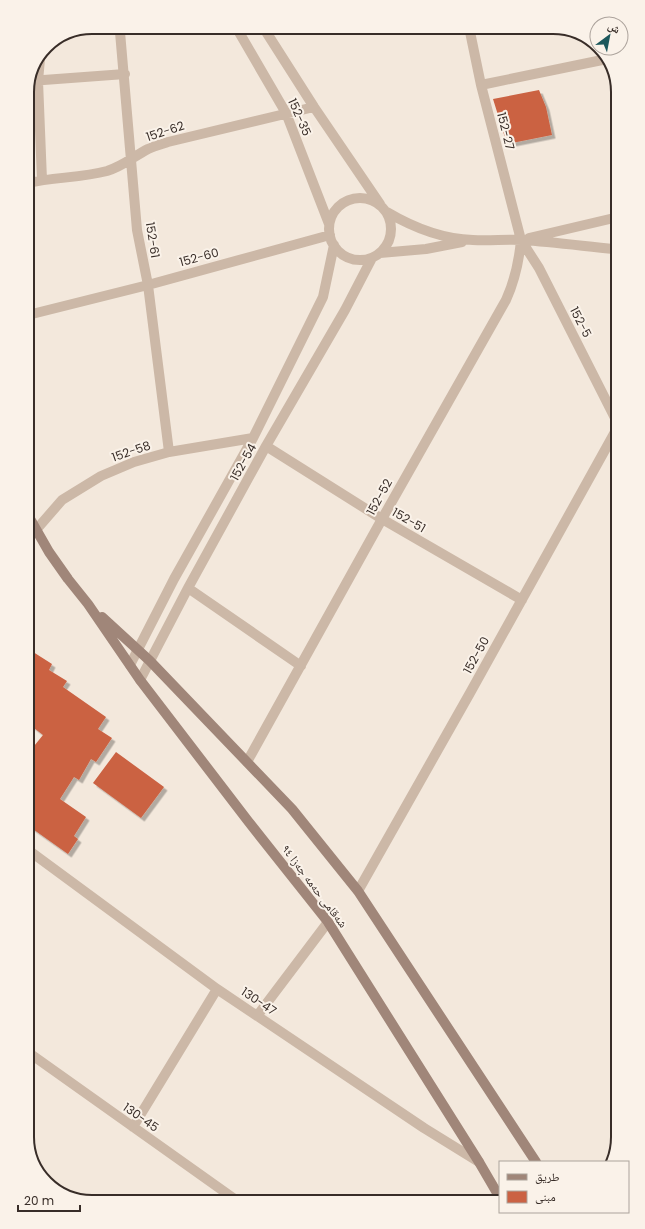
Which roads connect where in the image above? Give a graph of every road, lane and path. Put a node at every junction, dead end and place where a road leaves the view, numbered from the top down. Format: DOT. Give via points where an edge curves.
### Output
graph roads {
  1 [pos="121,34"];
  2 [pos="240,34"];
  3 [pos="267,34"];
  4 [pos="470,34"];
  5 [pos="601,60"];
  6 [pos="125,74"];
  7 [pos="35,81"];
  8 [pos="34,86"];
  9 [pos="481,86"];
  10 [pos="314,107"];
  11 [pos="286,113"];
  12 [pos="131,159"];
  13 [pos="42,180"];
  14 [pos="34,182"];
  15 [pos="380,204"];
  16 [pos="387,212"];
  17 [pos="611,219"];
  18 [pos="329,224"];
  19 [pos="330,235"];
  20 [pos="472,240"];
  21 [pos="521,240"];
  22 [pos="334,245"];
  23 [pos="611,249"];
  24 [pos="376,256"];
  25 [pos="148,285"];
  26 [pos="34,314"];
  27 [pos="611,410"];
  28 [pos="253,438"];
  29 [pos="611,439"];
  30 [pos="266,446"];
  31 [pos="169,452"];
  32 [pos="382,519"];
  33 [pos="34,526"];
  34 [pos="36,529"];
  35 [pos="34,532"];
  36 [pos="188,588"];
  37 [pos="522,600"];
  38 [pos="88,604"];
  39 [pos="138,650"];
  40 [pos="150,661"];
  41 [pos="130,665"];
  42 [pos="301,666"];
  43 [pos="140,680"];
  44 [pos="247,762"];
  45 [pos="34,854"];
  46 [pos="358,891"];
  47 [pos="328,922"];
  48 [pos="217,989"];
  49 [pos="257,1016"];
  50 [pos="34,1056"];
  51 [pos="133,1127"];
  52 [pos="535,1161"];
  53 [pos="479,1162"];
  54 [pos="229,1195"];
  55 [pos="498,1195"];
  1 -- 6 [label="street, 152-61"];
  2 -- 11 [label="street, 152-35"];
  3 -- 10 [label="street, 152-35"];
  4 -- 9 [label="street, 152-27"];
  5 -- 9 [label="street"];
  6 -- 7 [label="street"];
  6 -- 12 [label="street, 152-61"];
  8 -- 13 [label="street"];
  9 -- 21 [label="street, 152-27"];
  10 -- 11 [label="street, 152-62"];
  10 -- 15 [label="street, 152-35"];
  11 -- 12 [label="street, 152-62" via="168,142"];
  11 -- 18 [label="street, 152-35"];
  12 -- 13 [label="street, 152-62" via="106,171"];
  12 -- 25 [label="street, 152-61" via="138,230"];
  13 -- 14 [label="street, 152-62"];
  15 -- 16 [label="street"];
  15 -- 18 [label="street" via="370,199 348,200 339,206"];
  16 -- 20 [label="street" via="428,232 449,238"];
  16 -- 24 [label="street" via="391,234 387,245"];
  17 -- 21 [label="street"];
  18 -- 19 [label="street"];
  19 -- 22 [label="street"];
  19 -- 25 [label="street, 152-60"];
  20 -- 21 [label="street"];
  20 -- 24 [label="street"];
  21 -- 23 [label="street"];
  21 -- 27 [label="street, 152-5" via="539,268"];
  21 -- 32 [label="street, 152-52" via="517,271 506,300"];
  22 -- 24 [label="street" via="341,254 350,259 362,260"];
  22 -- 28 [label="street, 152-54" via="323,296"];
  24 -- 30 [label="street, 152-54"];
  25 -- 26 [label="street, 152-60"];
  25 -- 31 [label="street, 152-61"];
  28 -- 31 [label="street, 152-58"];
  28 -- 39 [label="street, 152-54" via="174,579"];
  29 -- 37 [label="street, 152-50"];
  30 -- 32 [label="street, 152-51"];
  30 -- 36 [label="street, 152-54"];
  31 -- 34 [label="street, 152-58" via="134,462 101,476 62,500"];
  32 -- 37 [label="street, 152-51"];
  32 -- 42 [label="street, 152-52"];
  33 -- 34 [label="main road, شەقامی حەمە جەزا ٩٤"];
  34 -- 35 [label="street, 152-58"];
  34 -- 38 [label="main road, شەقامی حەمە جەزا ٩٤" via="49,552"];
  36 -- 40 [label="street, 152-54"];
  36 -- 42 [label="street"];
  37 -- 46 [label="street, 152-50"];
  38 -- 39 [label="main road, شەقامی حەمە جەزا ٩٤"];
  38 -- 41 [label="main road, شەقامی حەمە جەزا ٩٤"];
  39 -- 40 [label="main road, شەقامی حەمە جەزا ٩٤"];
  39 -- 41 [label="street, 152-54"];
  40 -- 43 [label="street, 152-54"];
  40 -- 44 [label="main road, شەقامی حەمە جەزا ٩٤"];
  41 -- 43 [label="main road, شەقامی حەمە جەزا ٩٤"];
  42 -- 44 [label="street, 152-52"];
  43 -- 47 [label="main road, شەقامی حەمە جەزا ٩٤"];
  44 -- 46 [label="main road, شەقامی حەمە جەزا ٩٤" via="292,809"];
  45 -- 48 [label="street, 130-47"];
  46 -- 52 [label="main road, شەقامی حەمە جەزا ٩٤"];
  47 -- 49 [label="street"];
  47 -- 53 [label="main road, شەقامی حەمە جەزا ٩٤"];
  48 -- 49 [label="street, 130-47"];
  48 -- 51 [label="street"];
  49 -- 53 [label="street, 130-47"];
  50 -- 51 [label="street, 130-45"];
  51 -- 54 [label="street, 130-45"];
  53 -- 55 [label="main road, شەقامی حەمە جەزا ٩٤"];
}
